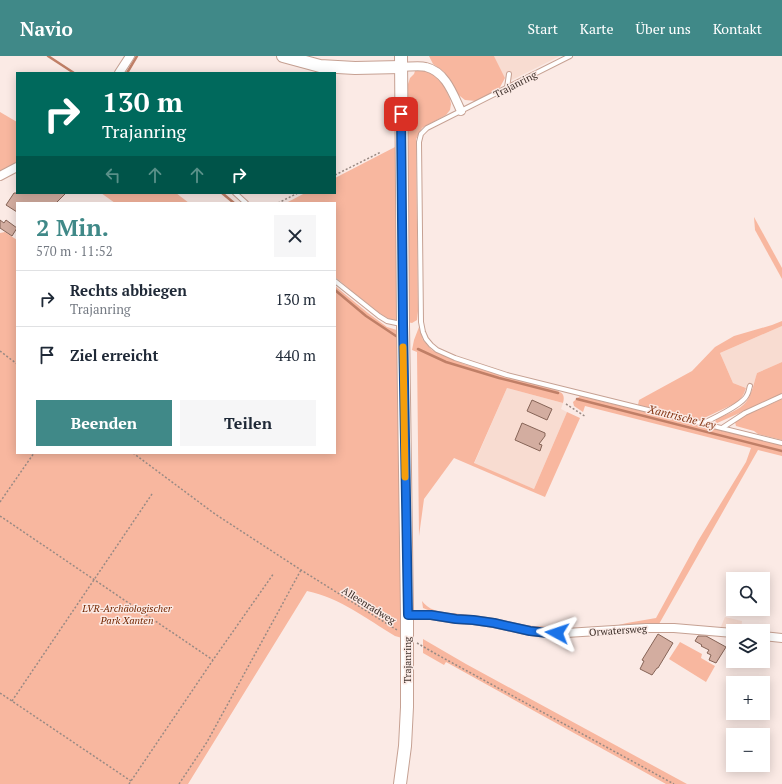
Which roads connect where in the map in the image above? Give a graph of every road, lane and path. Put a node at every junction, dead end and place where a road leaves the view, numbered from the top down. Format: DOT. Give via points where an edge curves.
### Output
graph roads {
  1 [pos="130,56"];
  2 [pos="284,56"];
  3 [pos="570,56"];
  4 [pos="401,62"];
  5 [pos="120,72"];
  6 [pos="509,74"];
  7 [pos="507,88"];
  8 [pos="460,111"];
  9 [pos="381,152"];
  10 [pos="16,168"];
  11 [pos="336,174"];
  12 [pos="0,176"];
  13 [pos="235,194"];
  14 [pos="296,194"];
  15 [pos="245,202"];
  16 [pos="280,202"];
  17 [pos="336,282"];
  18 [pos="403,324"];
  19 [pos="0,351"];
  20 [pos="16,363"];
  21 [pos="750,386"];
  22 [pos="782,396"];
  23 [pos="566,404"];
  24 [pos="586,417"];
  25 [pos="702,424"];
  26 [pos="722,428"];
  27 [pos="782,443"];
  28 [pos="33,454"];
  29 [pos="134,454"];
  30 [pos="152,494"];
  31 [pos="0,502"];
  32 [pos="0,516"];
  33 [pos="301,570"];
  34 [pos="274,572"];
  35 [pos="94,580"];
  36 [pos="408,615"];
  37 [pos="726,632"];
  38 [pos="407,637"];
  39 [pos="770,637"];
  40 [pos="782,638"];
  41 [pos="213,660"];
  42 [pos="0,692"];
  43 [pos="12,701"];
  44 [pos="131,781"];
  45 [pos="129,784"];
  46 [pos="179,784"];
  47 [pos="400,784"];
  48 [pos="674,784"];
  1 -- 5 [label="street"];
  2 -- 4 [label="main road" via="320,66 355,68"];
  3 -- 7 [label="lane, Trajanring"];
  4 -- 8 [label="street" via="435,70 446,81"];
  4 -- 18 [label="main road, Trajanring"];
  6 -- 7 [label="lane"];
  7 -- 8 [label="lane, Trajanring"];
  8 -- 25 [label="lane, Trajanring" via="427,128 421,134 421,322 426,339 437,350 507,375"];
  9 -- 11 [label="path"];
  10 -- 12 [label="street"];
  13 -- 15 [label="lane"];
  14 -- 16 [label="path"];
  17 -- 18 [label="lane" via="379,316 387,321"];
  18 -- 36 [label="main road, Trajanring"];
  19 -- 20 [label="path"];
  21 -- 25 [label="lane" via="743,400"];
  22 -- 26 [label="lane" via="745,412"];
  23 -- 24 [label="path"];
  25 -- 26 [label="lane"];
  26 -- 27 [label="lane"];
  28 -- 31 [label="path"];
  29 -- 33 [label="path, Alleenradweg" via="216,514"];
  30 -- 35 [label="path"];
  32 -- 35 [label="path"];
  33 -- 38 [label="path, Alleenradweg"];
  33 -- 46 [label="path" via="207,742"];
  34 -- 41 [label="path"];
  35 -- 41 [label="path"];
  35 -- 43 [label="path"];
  36 -- 37 [label="street, Orwatersweg" via="473,620 548,633 646,628"];
  36 -- 38 [label="main road, Trajanring"];
  38 -- 47 [label="main road, Trajanring" via="407,727"];
  38 -- 48 [label="path, Alleenradweg"];
  39 -- 40 [label="street"];
  41 -- 44 [label="path"];
  42 -- 43 [label="path"];
  43 -- 44 [label="path"];
  44 -- 45 [label="path"];
}
